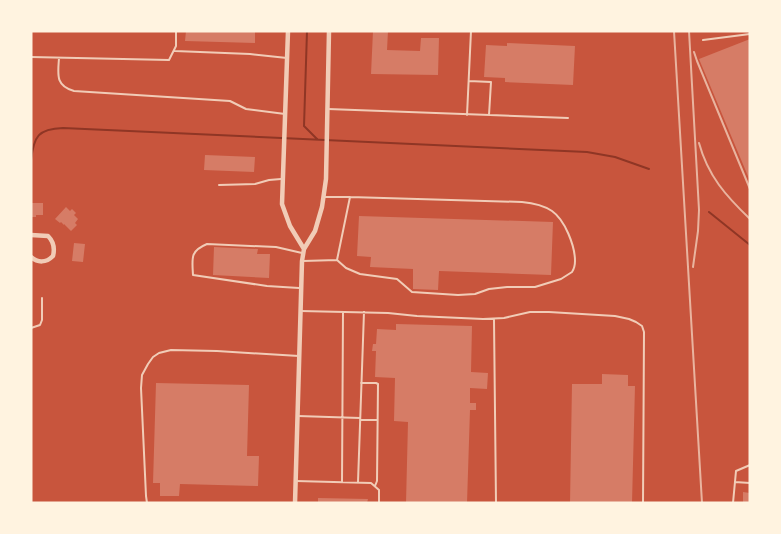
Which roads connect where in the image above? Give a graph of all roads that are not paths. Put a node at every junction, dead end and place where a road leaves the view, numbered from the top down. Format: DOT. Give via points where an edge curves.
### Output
graph roads {
  1 [pos="176,31"];
  2 [pos="288,31"];
  3 [pos="329,31"];
  4 [pos="472,31"];
  5 [pos="750,34"];
  6 [pos="704,40"];
  7 [pos="174,51"];
  8 [pos="31,57"];
  9 [pos="59,58"];
  10 [pos="287,58"];
  11 [pos="469,81"];
  12 [pos="328,109"];
  13 [pos="285,114"];
  14 [pos="467,115"];
  15 [pos="489,116"];
  16 [pos="568,118"];
  17 [pos="283,179"];
  18 [pos="220,185"];
  19 [pos="324,196"];
  20 [pos="350,197"];
  21 [pos="31,235"];
  22 [pos="303,251"];
  23 [pos="31,257"];
  24 [pos="337,260"];
  25 [pos="302,261"];
  26 [pos="302,288"];
  27 [pos="42,298"];
  28 [pos="301,310"];
  29 [pos="343,311"];
  30 [pos="364,312"];
  31 [pos="494,319"];
  32 [pos="31,328"];
  33 [pos="300,356"];
  34 [pos="361,383"];
  35 [pos="298,416"];
  36 [pos="342,417"];
  37 [pos="360,419"];
  38 [pos="377,420"];
  39 [pos="750,466"];
  40 [pos="296,481"];
  41 [pos="342,482"];
  42 [pos="358,482"];
  43 [pos="735,482"];
  44 [pos="750,483"];
  45 [pos="375,486"];
  46 [pos="147,503"];
  47 [pos="295,503"];
  48 [pos="379,503"];
  49 [pos="496,503"];
  50 [pos="643,503"];
  51 [pos="733,503"];
  1 -- 7 [label="lane"];
  2 -- 10 [label="street"];
  3 -- 12 [label="street"];
  4 -- 11 [label="lane"];
  5 -- 6 [label="lane"];
  7 -- 9 [label="lane" via="170,60"];
  7 -- 10 [label="lane"];
  8 -- 9 [label="lane"];
  9 -- 13 [label="lane" via="60,83 74,92 230,101 246,109"];
  10 -- 13 [label="street"];
  11 -- 14 [label="lane"];
  11 -- 15 [label="lane" via="491,82"];
  12 -- 14 [label="lane"];
  12 -- 19 [label="street"];
  13 -- 17 [label="street"];
  14 -- 15 [label="lane"];
  15 -- 16 [label="lane"];
  17 -- 18 [label="lane"];
  17 -- 22 [label="street" via="282,204"];
  19 -- 20 [label="lane"];
  19 -- 22 [label="street" via="315,231"];
  20 -- 24 [label="lane"];
  20 -- 24 [label="lane" via="537,204 553,212 562,224 571,240 575,262 572,272 561,279 535,287 506,287 458,295 412,292 397,279 360,274"];
  21 -- 23 [label="street" via="48,236 54,250 53,256 46,261"];
  22 -- 25 [label="street"];
  22 -- 26 [label="lane" via="208,244 194,252 192,260 193,275"];
  24 -- 25 [label="lane"];
  25 -- 26 [label="street"];
  26 -- 28 [label="street"];
  27 -- 32 [label="lane" via="42,320 40,325"];
  28 -- 29 [label="lane"];
  28 -- 33 [label="street"];
  29 -- 30 [label="lane"];
  29 -- 36 [label="lane"];
  30 -- 31 [label="lane"];
  30 -- 34 [label="lane"];
  31 -- 49 [label="lane"];
  31 -- 50 [label="lane" via="530,312 615,316 642,326"];
  33 -- 35 [label="street"];
  33 -- 46 [label="lane" via="171,350 153,357 142,375"];
  34 -- 37 [label="lane"];
  34 -- 38 [label="lane" via="378,384"];
  35 -- 36 [label="lane"];
  35 -- 40 [label="street"];
  36 -- 37 [label="lane"];
  36 -- 41 [label="lane"];
  37 -- 38 [label="lane"];
  37 -- 42 [label="lane"];
  38 -- 45 [label="lane"];
  39 -- 43 [label="lane" via="736,471"];
  40 -- 41 [label="lane"];
  40 -- 47 [label="street"];
  41 -- 42 [label="lane"];
  42 -- 45 [label="lane"];
  43 -- 44 [label="lane"];
  43 -- 51 [label="lane"];
  45 -- 48 [label="lane" via="379,490"];
}
